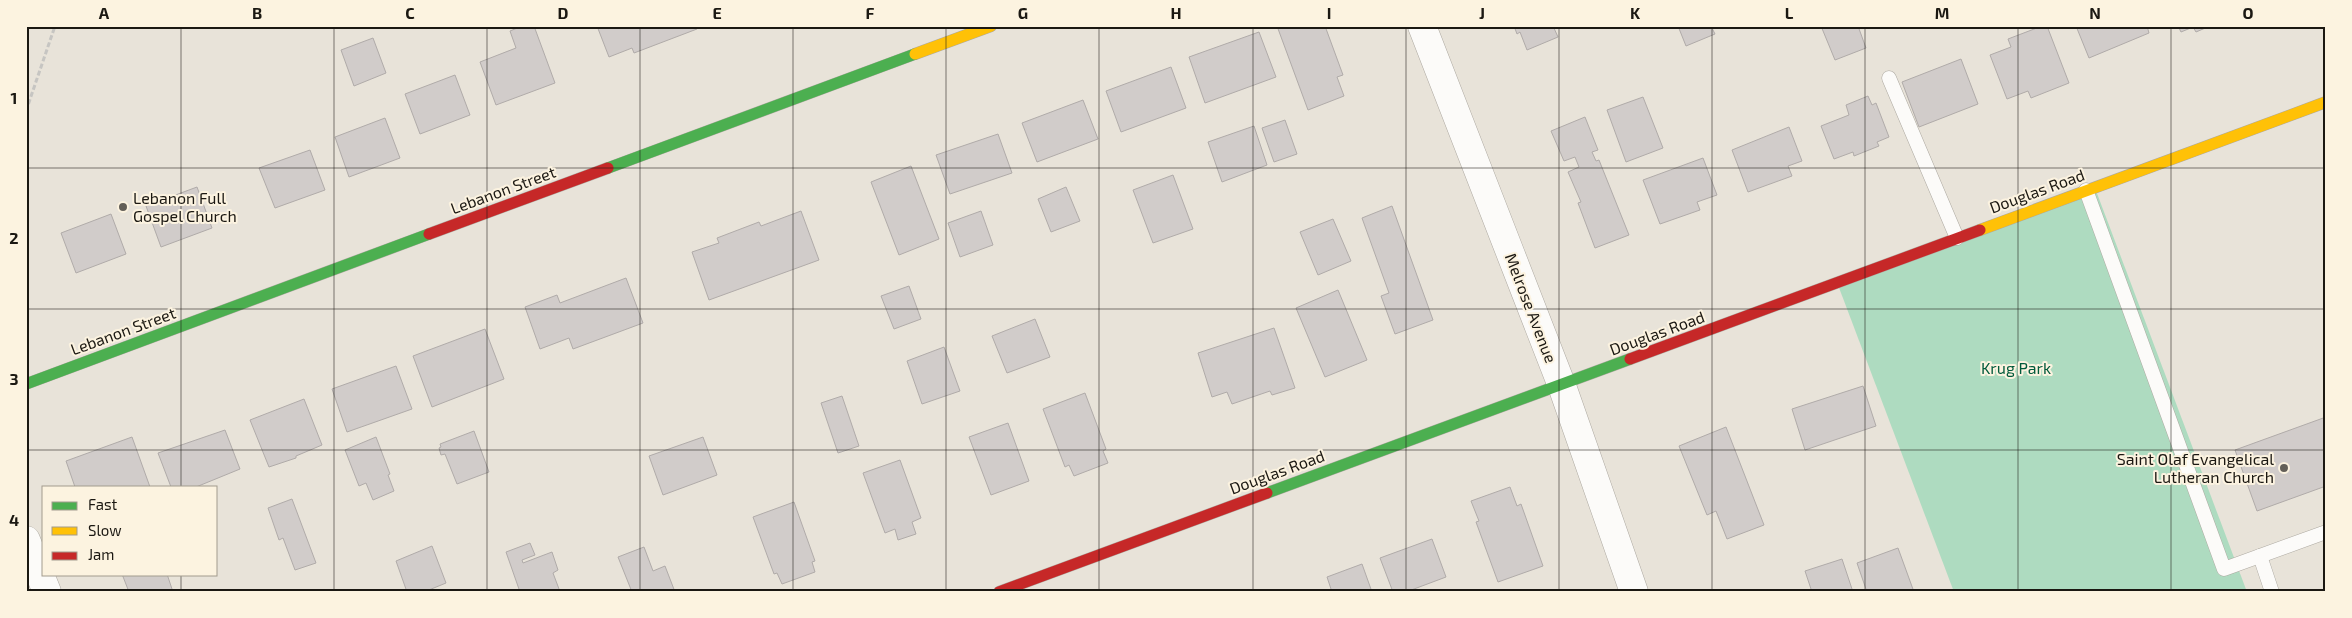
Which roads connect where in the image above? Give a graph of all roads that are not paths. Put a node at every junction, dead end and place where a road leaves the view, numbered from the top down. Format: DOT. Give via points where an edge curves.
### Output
graph roads {
  1 [pos="991,26"];
  2 [pos="1422,26"];
  3 [pos="1889,78"];
  4 [pos="2326,102"];
  5 [pos="2086,190"];
  6 [pos="1957,238"];
  7 [pos="26,384"];
  8 [pos="1562,386"];
  9 [pos="2326,532"];
  10 [pos="26,540"];
  11 [pos="2260,556"];
  12 [pos="47,592"];
  13 [pos="999,592"];
  14 [pos="1634,592"];
  15 [pos="2272,592"];
  1 -- 7 [label="street, Lebanon Street"];
  2 -- 8 [label="street, Melrose Avenue"];
  3 -- 6 [label="lane"];
  4 -- 5 [label="street, Douglas Road"];
  5 -- 6 [label="street, Douglas Road"];
  5 -- 11 [label="lane" via="2224,569"];
  6 -- 8 [label="street, Douglas Road"];
  8 -- 13 [label="street, Douglas Road"];
  8 -- 14 [label="street, Melrose Avenue"];
  9 -- 11 [label="lane"];
  10 -- 12 [label="street"];
  11 -- 15 [label="lane"];
}
